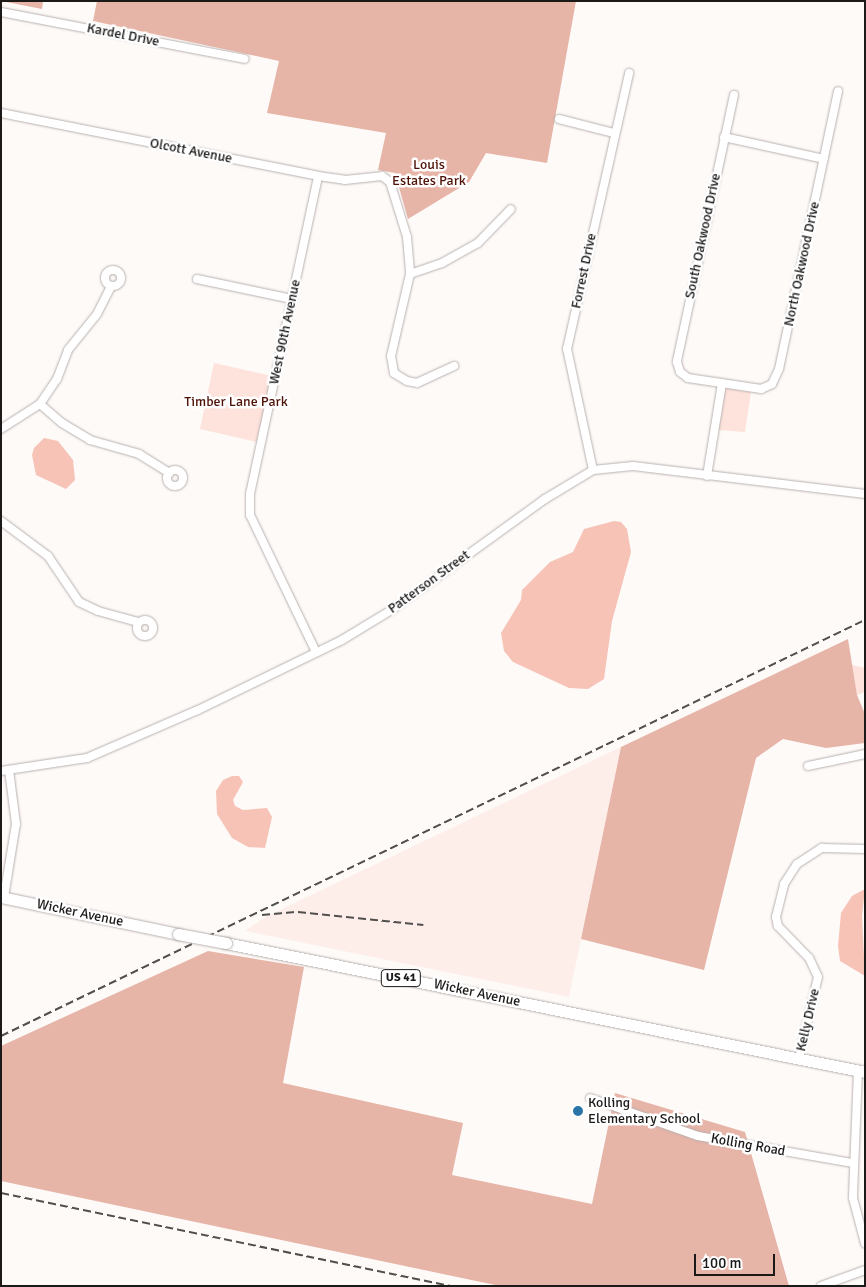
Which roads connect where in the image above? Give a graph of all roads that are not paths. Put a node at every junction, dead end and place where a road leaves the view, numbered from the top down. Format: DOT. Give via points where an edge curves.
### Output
graph roads {
  1 [pos="1,12"];
  2 [pos="245,59"];
  3 [pos="629,73"];
  4 [pos="838,91"];
  5 [pos="734,94"];
  6 [pos="1,113"];
  7 [pos="559,119"];
  8 [pos="614,132"];
  9 [pos="724,137"];
  10 [pos="824,159"];
  11 [pos="318,176"];
  12 [pos="511,209"];
  13 [pos="410,274"];
  14 [pos="197,279"];
  15 [pos="111,286"];
  16 [pos="292,299"];
  17 [pos="454,366"];
  18 [pos="684,376"];
  19 [pos="722,383"];
  20 [pos="40,404"];
  21 [pos="1,429"];
  22 [pos="593,470"];
  23 [pos="169,473"];
  24 [pos="707,476"];
  25 [pos="865,494"];
  26 [pos="1,521"];
  27 [pos="138,622"];
  28 [pos="316,652"];
  29 [pos="865,754"];
  30 [pos="808,766"];
  31 [pos="5,770"];
  32 [pos="865,849"];
  33 [pos="2,897"];
  34 [pos="799,1059"];
  35 [pos="861,1071"];
  36 [pos="590,1098"];
  37 [pos="852,1163"];
  38 [pos="865,1243"];
  39 [pos="865,1270"];
  40 [pos="838,1282"];
  41 [pos="822,1286"];
  1 -- 2 [label="street, Kardel Drive"];
  3 -- 8 [label="street, Forrest Drive"];
  4 -- 10 [label="street, North Oakwood Drive"];
  5 -- 9 [label="street, South Oakwood Drive"];
  6 -- 11 [label="street, Olcott Avenue"];
  7 -- 8 [label="street"];
  8 -- 22 [label="street, Forrest Drive" via="567,350"];
  9 -- 10 [label="street"];
  9 -- 18 [label="street, South Oakwood Drive" via="678,356 678,366"];
  10 -- 19 [label="street, North Oakwood Drive" via="776,379 761,388"];
  11 -- 13 [label="street, Olcott Avenue" via="345,180 382,176 390,182 407,237"];
  11 -- 16 [label="street, West 90th Avenue"];
  12 -- 13 [label="street" via="478,243 442,263"];
  13 -- 17 [label="street" via="391,356 394,372 407,381 417,383"];
  14 -- 16 [label="street"];
  15 -- 20 [label="street" via="97,314 68,350 57,379"];
  16 -- 28 [label="street, West 90th Avenue" via="250,494 250,515"];
  18 -- 19 [label="street, North Oakwood Drive"];
  19 -- 24 [label="street"];
  20 -- 21 [label="street"];
  20 -- 23 [label="street" via="62,424 90,440 139,454"];
  22 -- 24 [label="street, Patterson Street" via="633,466"];
  22 -- 28 [label="street, Patterson Street" via="545,499 368,626"];
  24 -- 25 [label="street, Patterson Street"];
  26 -- 27 [label="street" via="48,556 79,602 98,612"];
  28 -- 31 [label="street, Patterson Street" via="87,758"];
  29 -- 30 [label="street"];
  31 -- 33 [label="street" via="16,824"];
  32 -- 34 [label="street, Kelly Drive" via="822,848 796,864 784,884 776,916 778,926 783,935 809,958 818,977"];
  33 -- 34 [label="highway, Wicker Avenue / US 41, bridge"];
  34 -- 35 [label="highway, Wicker Avenue / US 41"];
  35 -- 37 [label="street"];
  36 -- 37 [label="street, Kolling Road" via="698,1136"];
  37 -- 38 [label="street" via="855,1212"];
  39 -- 40 [label="street"];
  40 -- 41 [label="street"];
}
